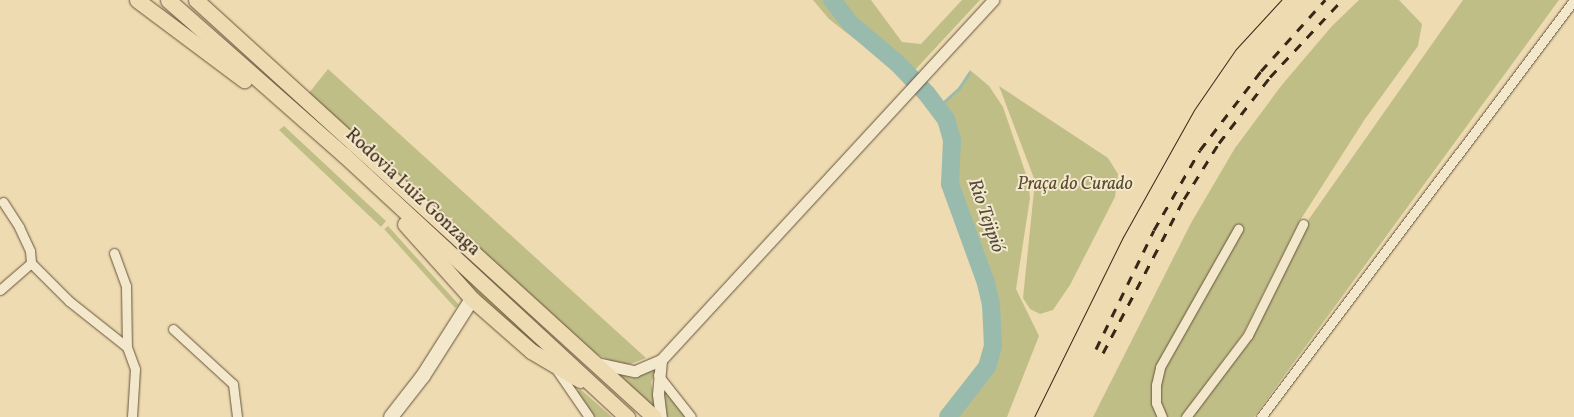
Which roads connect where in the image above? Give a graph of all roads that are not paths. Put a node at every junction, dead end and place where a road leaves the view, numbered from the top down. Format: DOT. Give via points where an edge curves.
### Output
graph roads {
  1 [pos="137,0"];
  2 [pos="168,0"];
  3 [pos="196,0"];
  4 [pos="993,0"];
  5 [pos="1574,0"];
  6 [pos="296,113"];
  7 [pos="344,155"];
  8 [pos="3,202"];
  9 [pos="1303,224"];
  10 [pos="1238,229"];
  11 [pos="114,254"];
  12 [pos="30,262"];
  13 [pos="0,290"];
  14 [pos="472,299"];
  15 [pos="173,330"];
  16 [pos="127,347"];
  17 [pos="661,360"];
  18 [pos="593,362"];
  19 [pos="556,369"];
  20 [pos="658,375"];
  21 [pos="595,388"];
  22 [pos="132,417"];
  23 [pos="237,417"];
  24 [pos="391,417"];
  25 [pos="588,417"];
  26 [pos="627,417"];
  27 [pos="654,417"];
  28 [pos="661,417"];
  29 [pos="691,417"];
  30 [pos="1162,417"];
  31 [pos="1186,417"];
  32 [pos="1261,417"];
  1 -- 6 [label="highway" via="276,104"];
  2 -- 6 [label="highway, Rodovia Luiz Gonzaga"];
  3 -- 18 [label="highway, Rodovia Luiz Gonzaga"];
  4 -- 17 [label="street"];
  5 -- 32 [label="street"];
  6 -- 7 [label="highway, Rodovia Luiz Gonzaga"];
  7 -- 14 [label="highway"];
  7 -- 21 [label="highway, Rodovia Luiz Gonzaga"];
  8 -- 12 [label="street" via="24,235"];
  9 -- 31 [label="street" via="1248,335"];
  10 -- 30 [label="street" via="1160,367 1156,402"];
  11 -- 16 [label="street" via="126,286"];
  12 -- 13 [label="street"];
  12 -- 16 [label="street" via="69,301"];
  14 -- 19 [label="highway"];
  14 -- 24 [label="main road" via="423,376"];
  15 -- 23 [label="street" via="233,384"];
  16 -- 22 [label="street" via="135,369"];
  17 -- 18 [label="street" via="635,371"];
  17 -- 20 [label="street"];
  18 -- 27 [label="highway, Rodovia Luiz Gonzaga"];
  19 -- 21 [label="highway"];
  19 -- 25 [label="street"];
  20 -- 28 [label="street"];
  20 -- 29 [label="street"];
  21 -- 26 [label="highway, Rodovia Luiz Gonzaga"];
}
